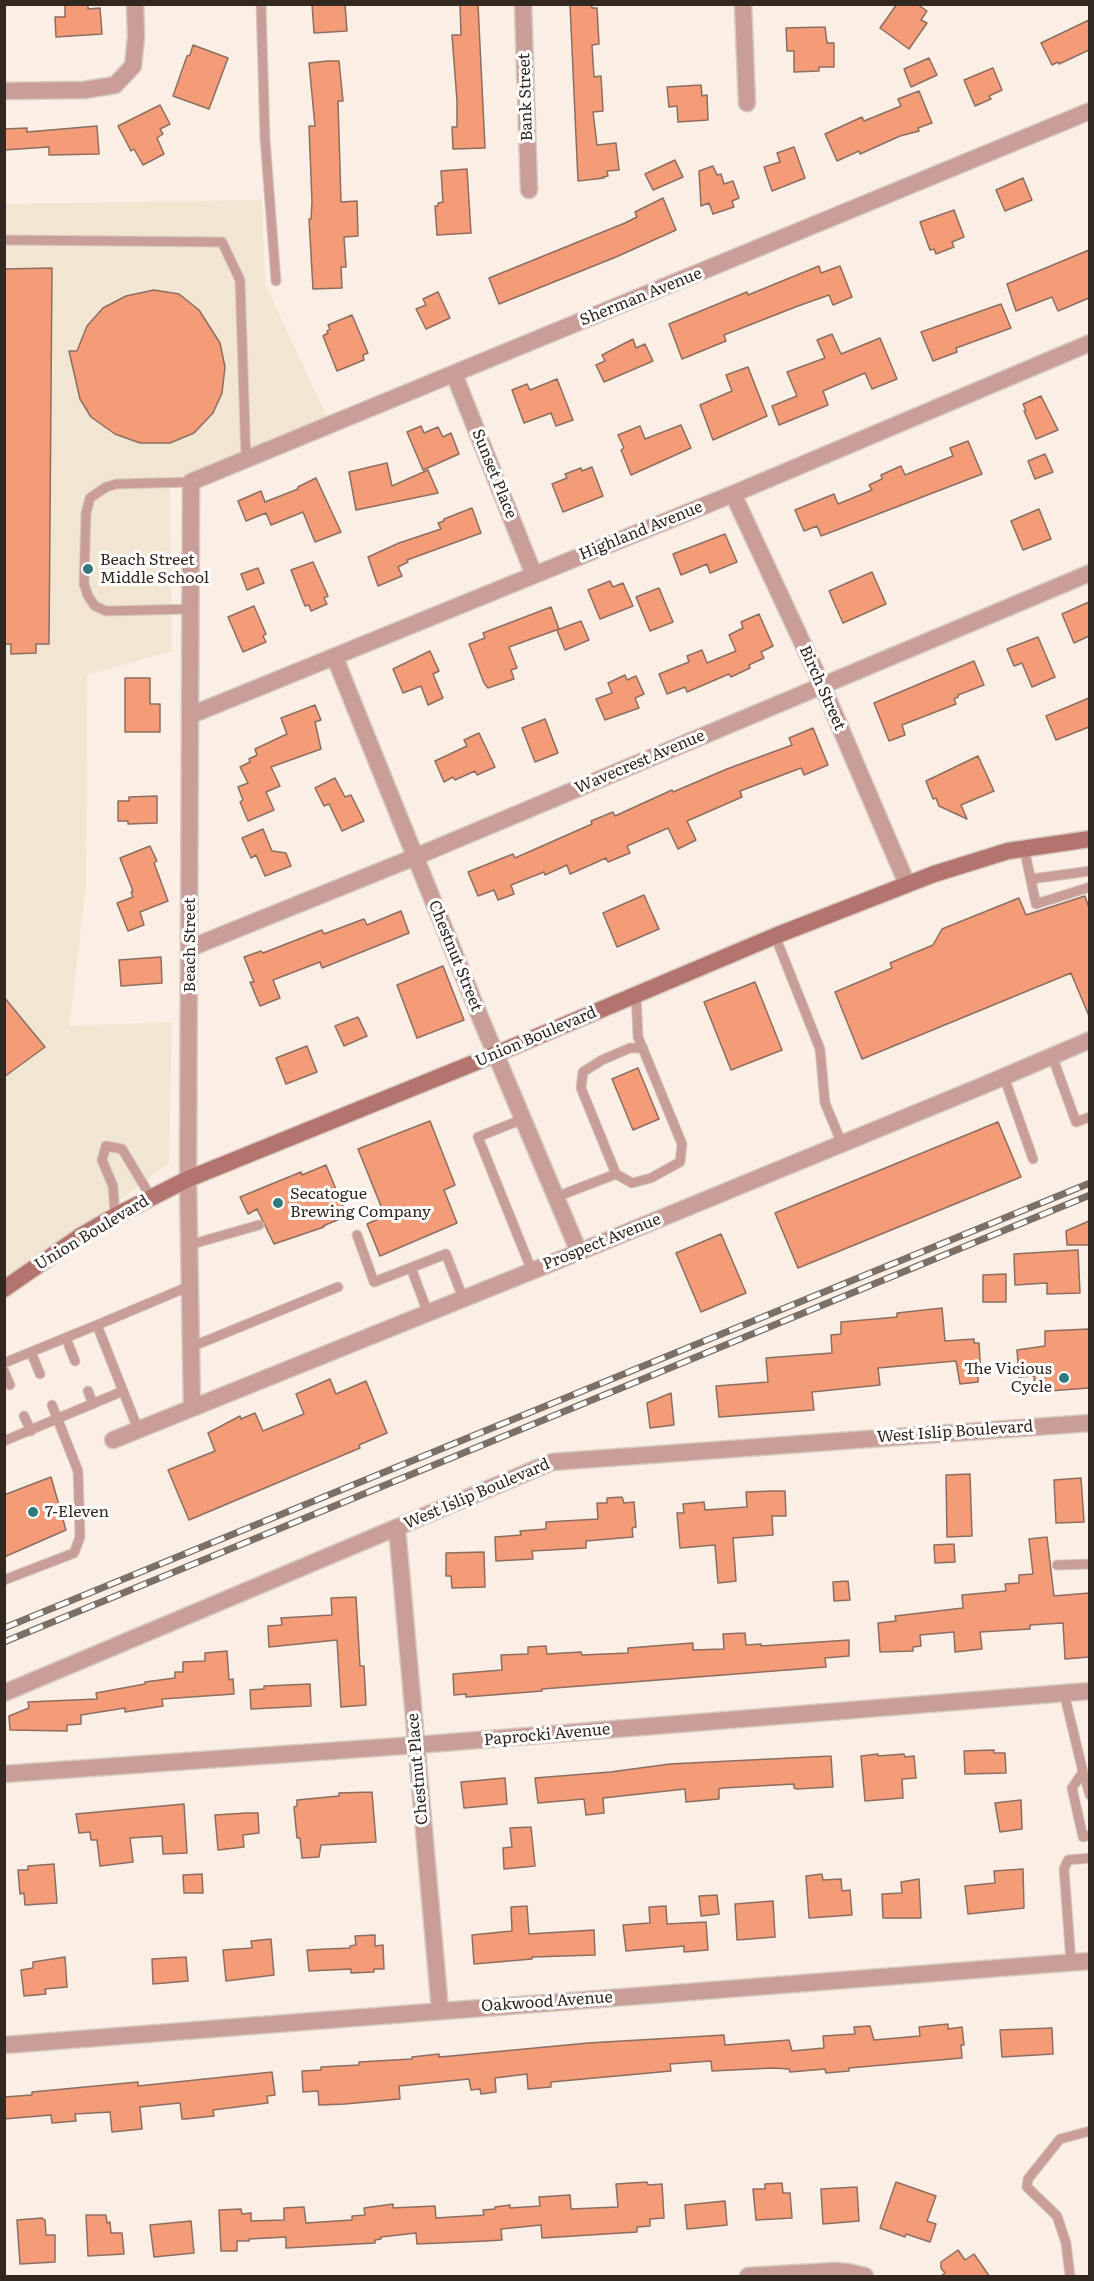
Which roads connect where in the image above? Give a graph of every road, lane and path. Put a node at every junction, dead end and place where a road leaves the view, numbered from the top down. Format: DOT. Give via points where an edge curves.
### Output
graph roads {
  1 [pos="135,4"];
  2 [pos="261,4"];
  3 [pos="523,4"];
  4 [pos="743,4"];
  5 [pos="4,91"];
  6 [pos="747,103"];
  7 [pos="1089,111"];
  8 [pos="529,190"];
  9 [pos="4,240"];
  10 [pos="276,280"];
  11 [pos="1089,343"];
  12 [pos="454,374"];
  13 [pos="246,460"];
  14 [pos="191,482"];
  15 [pos="733,494"];
  16 [pos="1089,573"];
  17 [pos="534,575"];
  18 [pos="191,609"];
  19 [pos="335,658"];
  20 [pos="822,685"];
  21 [pos="191,715"];
  22 [pos="1089,839"];
  23 [pos="1089,845"];
  24 [pos="1024,848"];
  25 [pos="415,857"];
  26 [pos="1089,871"];
  27 [pos="1031,879"];
  28 [pos="907,885"];
  29 [pos="1089,887"];
  30 [pos="775,936"];
  31 [pos="190,948"];
  32 [pos="636,994"];
  33 [pos="1089,1040"];
  34 [pos="642,1048"];
  35 [pos="496,1054"];
  36 [pos="1052,1056"];
  37 [pos="1004,1077"];
  38 [pos="1089,1117"];
  39 [pos="523,1119"];
  40 [pos="842,1144"];
  41 [pos="1034,1159"];
  42 [pos="616,1174"];
  43 [pos="188,1179"];
  44 [pos="151,1197"];
  45 [pos="556,1197"];
  46 [pos="115,1216"];
  47 [pos="258,1225"];
  48 [pos="357,1235"];
  49 [pos="189,1245"];
  50 [pos="579,1252"];
  51 [pos="411,1268"];
  52 [pos="532,1271"];
  53 [pos="190,1286"];
  54 [pos="338,1287"];
  55 [pos="4,1289"];
  56 [pos="464,1298"];
  57 [pos="428,1313"];
  58 [pos="97,1325"];
  59 [pos="66,1338"];
  60 [pos="191,1347"];
  61 [pos="31,1352"];
  62 [pos="75,1360"];
  63 [pos="4,1363"];
  64 [pos="4,1371"];
  65 [pos="40,1374"];
  66 [pos="10,1385"];
  67 [pos="88,1391"];
  68 [pos="123,1391"];
  69 [pos="93,1404"];
  70 [pos="52,1405"];
  71 [pos="192,1408"];
  72 [pos="24,1416"];
  73 [pos="58,1419"];
  74 [pos="1089,1423"];
  75 [pos="138,1429"];
  76 [pos="31,1431"];
  77 [pos="113,1440"];
  78 [pos="4,1441"];
  79 [pos="397,1528"];
  80 [pos="1089,1564"];
  81 [pos="1057,1565"];
  82 [pos="4,1580"];
  83 [pos="1089,1691"];
  84 [pos="4,1693"];
  85 [pos="1064,1693"];
  86 [pos="416,1745"];
  87 [pos="1083,1772"];
  88 [pos="4,1774"];
  89 [pos="1089,1795"];
  90 [pos="1089,1835"];
  91 [pos="1089,1858"];
  92 [pos="1089,1961"];
  93 [pos="1071,1962"];
  94 [pos="440,2010"];
  95 [pos="4,2045"];
  96 [pos="1089,2131"];
  97 [pos="748,2277"];
  98 [pos="865,2277"];
  99 [pos="1070,2277"];
  1 -- 5 [label="street" via="133,66 115,85 84,90"];
  2 -- 10 [label="lane"];
  3 -- 8 [label="street, Bank Street"];
  4 -- 6 [label="street"];
  7 -- 12 [label="street, Sherman Avenue"];
  9 -- 13 [label="lane" via="222,242 240,280"];
  11 -- 15 [label="street, Highland Avenue"];
  12 -- 13 [label="street, Sherman Avenue"];
  12 -- 17 [label="street, Sunset Place"];
  13 -- 14 [label="street, Sherman Avenue"];
  14 -- 18 [label="street, Beach Street"];
  14 -- 18 [label="lane" via="117,484 90,498 84,584 95,606 106,611"];
  15 -- 17 [label="street, Highland Avenue"];
  15 -- 20 [label="street, Birch Street"];
  16 -- 20 [label="street, Wavecrest Avenue"];
  17 -- 19 [label="street, Highland Avenue"];
  18 -- 21 [label="street, Beach Street"];
  19 -- 21 [label="street, Highland Avenue"];
  19 -- 25 [label="street, Chestnut Street"];
  20 -- 25 [label="street, Wavecrest Avenue"];
  20 -- 28 [label="street, Birch Street"];
  21 -- 31 [label="street, Beach Street"];
  22 -- 23 [label="lane"];
  22 -- 24 [label="main road, Union Boulevard"];
  24 -- 27 [label="lane"];
  24 -- 28 [label="main road, Union Boulevard" via="974,860"];
  25 -- 31 [label="street, Wavecrest Avenue"];
  25 -- 35 [label="street, Chestnut Street"];
  26 -- 27 [label="lane"];
  27 -- 29 [label="lane" via="1036,904"];
  28 -- 30 [label="main road, Union Boulevard"];
  30 -- 32 [label="main road, Union Boulevard"];
  30 -- 40 [label="lane" via="820,1049 825,1103"];
  31 -- 43 [label="street, Beach Street"];
  32 -- 34 [label="lane"];
  32 -- 35 [label="main road, Union Boulevard"];
  33 -- 36 [label="street, Prospect Avenue"];
  34 -- 42 [label="lane" via="630,1048 602,1059 583,1072 581,1088"];
  34 -- 42 [label="lane" via="682,1144 680,1162 651,1178 632,1183"];
  35 -- 39 [label="street, Chestnut Street"];
  35 -- 43 [label="main road, Union Boulevard"];
  36 -- 37 [label="street, Prospect Avenue"];
  36 -- 38 [label="lane" via="1076,1122"];
  37 -- 40 [label="street, Prospect Avenue"];
  37 -- 41 [label="lane"];
  39 -- 45 [label="street, Chestnut Street"];
  39 -- 52 [label="lane" via="477,1137"];
  40 -- 50 [label="street, Prospect Avenue"];
  42 -- 45 [label="lane"];
  43 -- 44 [label="main road, Union Boulevard"];
  43 -- 49 [label="street, Beach Street"];
  44 -- 46 [label="main road, Union Boulevard"];
  44 -- 46 [label="lane" via="122,1149 106,1146 102,1160 113,1186"];
  45 -- 50 [label="street, Chestnut Street"];
  46 -- 55 [label="main road, Union Boulevard"];
  47 -- 49 [label="lane"];
  48 -- 51 [label="lane" via="374,1282"];
  49 -- 53 [label="street, Beach Street"];
  50 -- 52 [label="street, Prospect Avenue"];
  51 -- 56 [label="lane" via="446,1254"];
  51 -- 57 [label="lane"];
  52 -- 56 [label="street, Prospect Avenue"];
  53 -- 58 [label="lane"];
  53 -- 60 [label="street, Beach Street"];
  54 -- 60 [label="lane"];
  56 -- 57 [label="street, Prospect Avenue"];
  57 -- 71 [label="street, Prospect Avenue"];
  58 -- 59 [label="lane"];
  58 -- 68 [label="lane"];
  59 -- 61 [label="lane"];
  59 -- 62 [label="lane"];
  60 -- 71 [label="street, Beach Street"];
  61 -- 63 [label="lane"];
  61 -- 65 [label="lane"];
  64 -- 66 [label="lane"];
  67 -- 69 [label="lane"];
  68 -- 69 [label="lane"];
  68 -- 75 [label="lane"];
  69 -- 73 [label="lane"];
  70 -- 73 [label="lane"];
  71 -- 75 [label="street, Prospect Avenue"];
  72 -- 76 [label="lane"];
  73 -- 76 [label="lane"];
  73 -- 82 [label="lane" via="78,1471 80,1537 74,1553"];
  74 -- 79 [label="street, West Islip Boulevard" via="552,1462"];
  75 -- 77 [label="street, Prospect Avenue"];
  76 -- 78 [label="lane"];
  79 -- 84 [label="street, West Islip Boulevard"];
  79 -- 86 [label="street, Chestnut Place"];
  80 -- 81 [label="lane"];
  83 -- 85 [label="street, Paprocki Avenue"];
  85 -- 86 [label="street, Paprocki Avenue"];
  85 -- 87 [label="lane"];
  86 -- 88 [label="street, Paprocki Avenue"];
  86 -- 94 [label="street, Chestnut Place"];
  87 -- 89 [label="lane"];
  87 -- 90 [label="lane" via="1072,1788 1083,1836"];
  91 -- 93 [label="lane" via="1068,1860 1064,1869"];
  92 -- 93 [label="street, Oakwood Avenue"];
  93 -- 94 [label="street, Oakwood Avenue"];
  94 -- 95 [label="street, Oakwood Avenue"];
  96 -- 99 [label="lane" via="1060,2139 1028,2179 1027,2187 1057,2216 1066,2242"];
  97 -- 98 [label="street" via="835,2271"];
}
